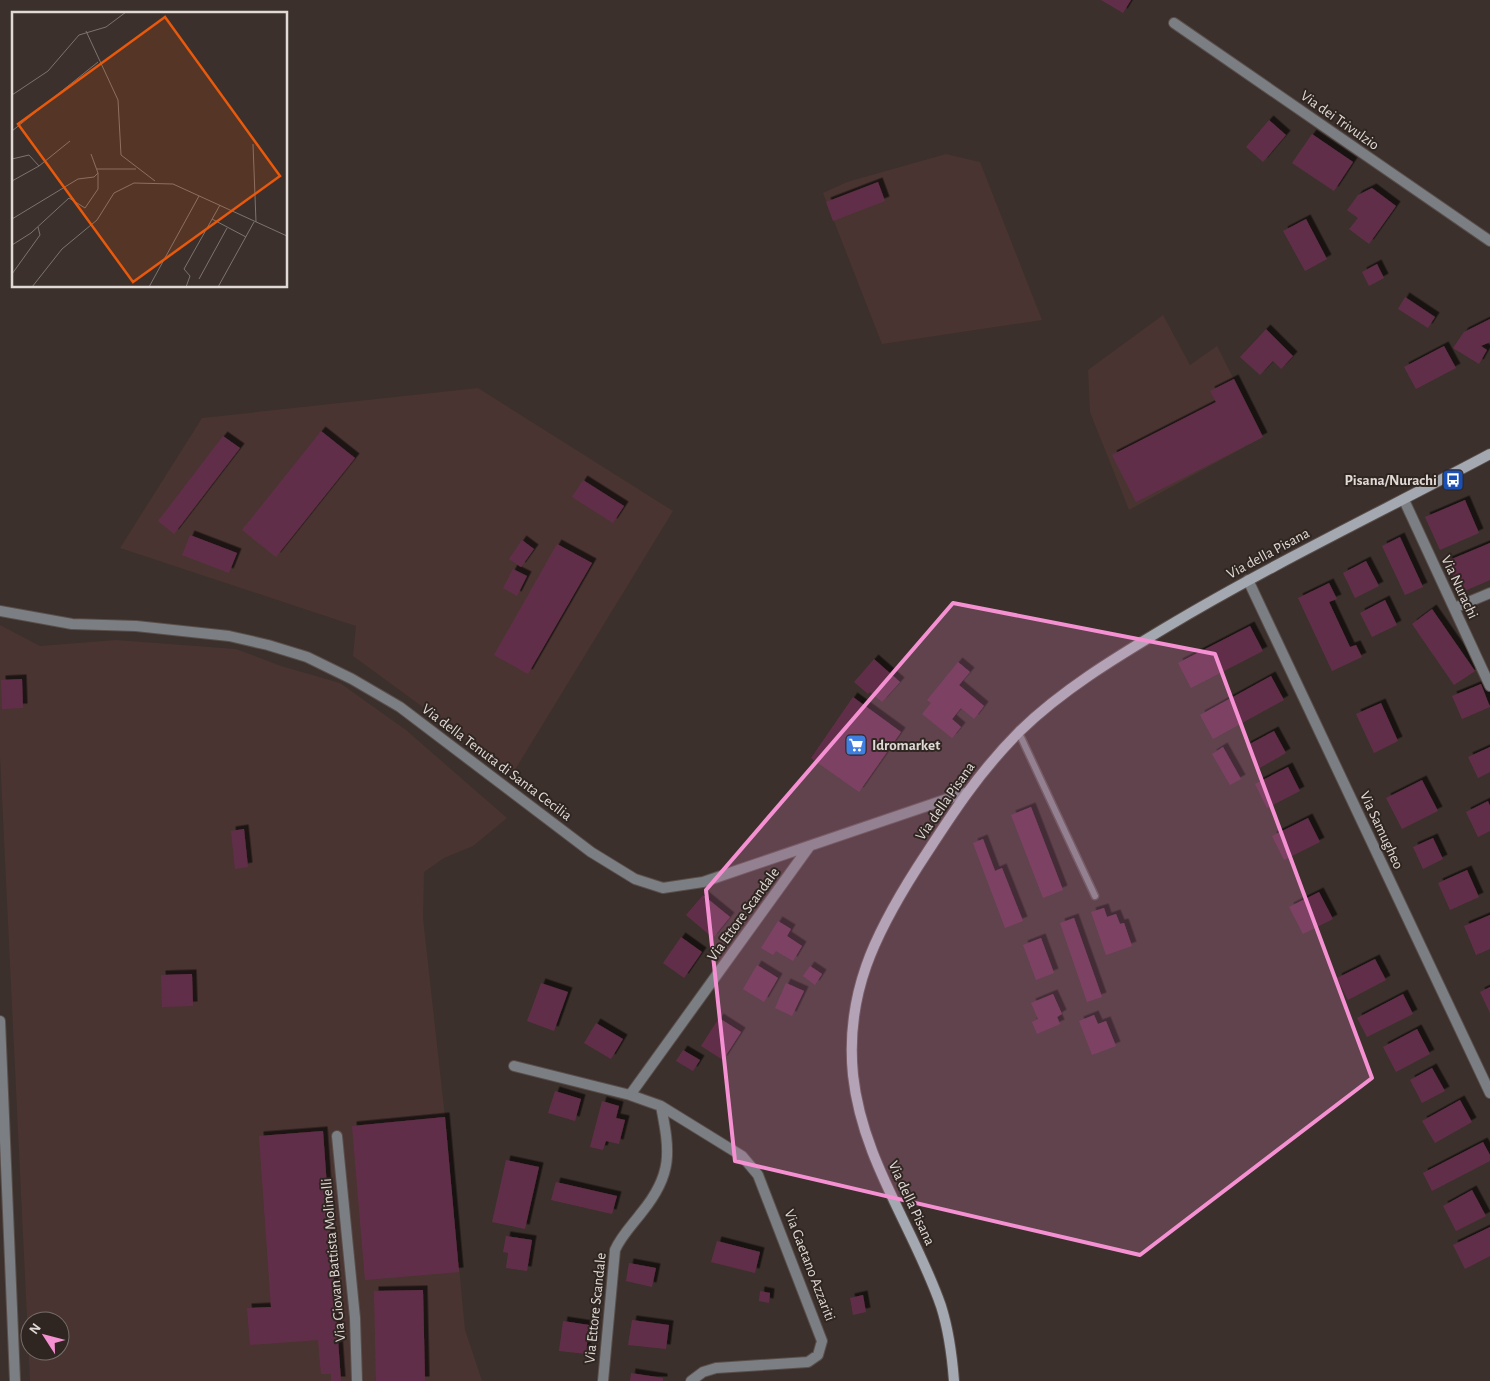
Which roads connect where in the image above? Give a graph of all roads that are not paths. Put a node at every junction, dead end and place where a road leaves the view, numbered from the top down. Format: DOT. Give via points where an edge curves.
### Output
graph roads {
  1 [pos="1174,23"];
  2 [pos="1490,241"];
  3 [pos="1490,454"];
  4 [pos="1404,500"];
  5 [pos="1248,580"];
  6 [pos="1490,593"];
  7 [pos="1454,608"];
  8 [pos="0,611"];
  9 [pos="1490,686"];
  10 [pos="1019,733"];
  11 [pos="965,793"];
  12 [pos="809,847"];
  13 [pos="1095,896"];
  14 [pos="0,1020"];
  15 [pos="514,1066"];
  16 [pos="1490,1093"];
  17 [pos="630,1095"];
  18 [pos="661,1106"];
  19 [pos="337,1136"];
  20 [pos="15,1381"];
  21 [pos="357,1381"];
  22 [pos="603,1381"];
  23 [pos="691,1381"];
  24 [pos="954,1381"];
  1 -- 2 [label="street, Via dei Trivulzio"];
  3 -- 4 [label="main road, Via della Pisana"];
  4 -- 5 [label="main road, Via della Pisana"];
  4 -- 7 [label="street, Via Nurachi"];
  5 -- 10 [label="main road, Via della Pisana" via="1130,649 1067,693"];
  5 -- 16 [label="street, Via Samugheo"];
  6 -- 7 [label="street"];
  7 -- 9 [label="street, Via Nurachi"];
  8 -- 12 [label="street, Via della Tenuta di Santa Cecilia" via="72,624 136,626 229,636 306,657 400,707 592,852 650,886 693,885"];
  10 -- 11 [label="main road, Via della Pisana"];
  10 -- 13 [label="lane"];
  11 -- 12 [label="street, Via della Tenuta di Santa Cecilia"];
  11 -- 24 [label="main road, Via della Pisana" via="879,931 858,990 852,1033 853,1077 868,1140 941,1306 951,1345"];
  12 -- 17 [label="street, Via Ettore Scandale"];
  14 -- 20 [label="street"];
  15 -- 17 [label="street"];
  17 -- 18 [label="street"];
  18 -- 22 [label="street, Via Ettore Scandale" via="667,1150 666,1170 657,1192 622,1237 616,1250"];
  18 -- 23 [label="street, Via Gaetano Azzariti" via="742,1156 758,1174 822,1340 818,1355 808,1362 716,1368"];
  19 -- 21 [label="street, Via Giovan Battista Molinelli" via="355,1318"];
}
